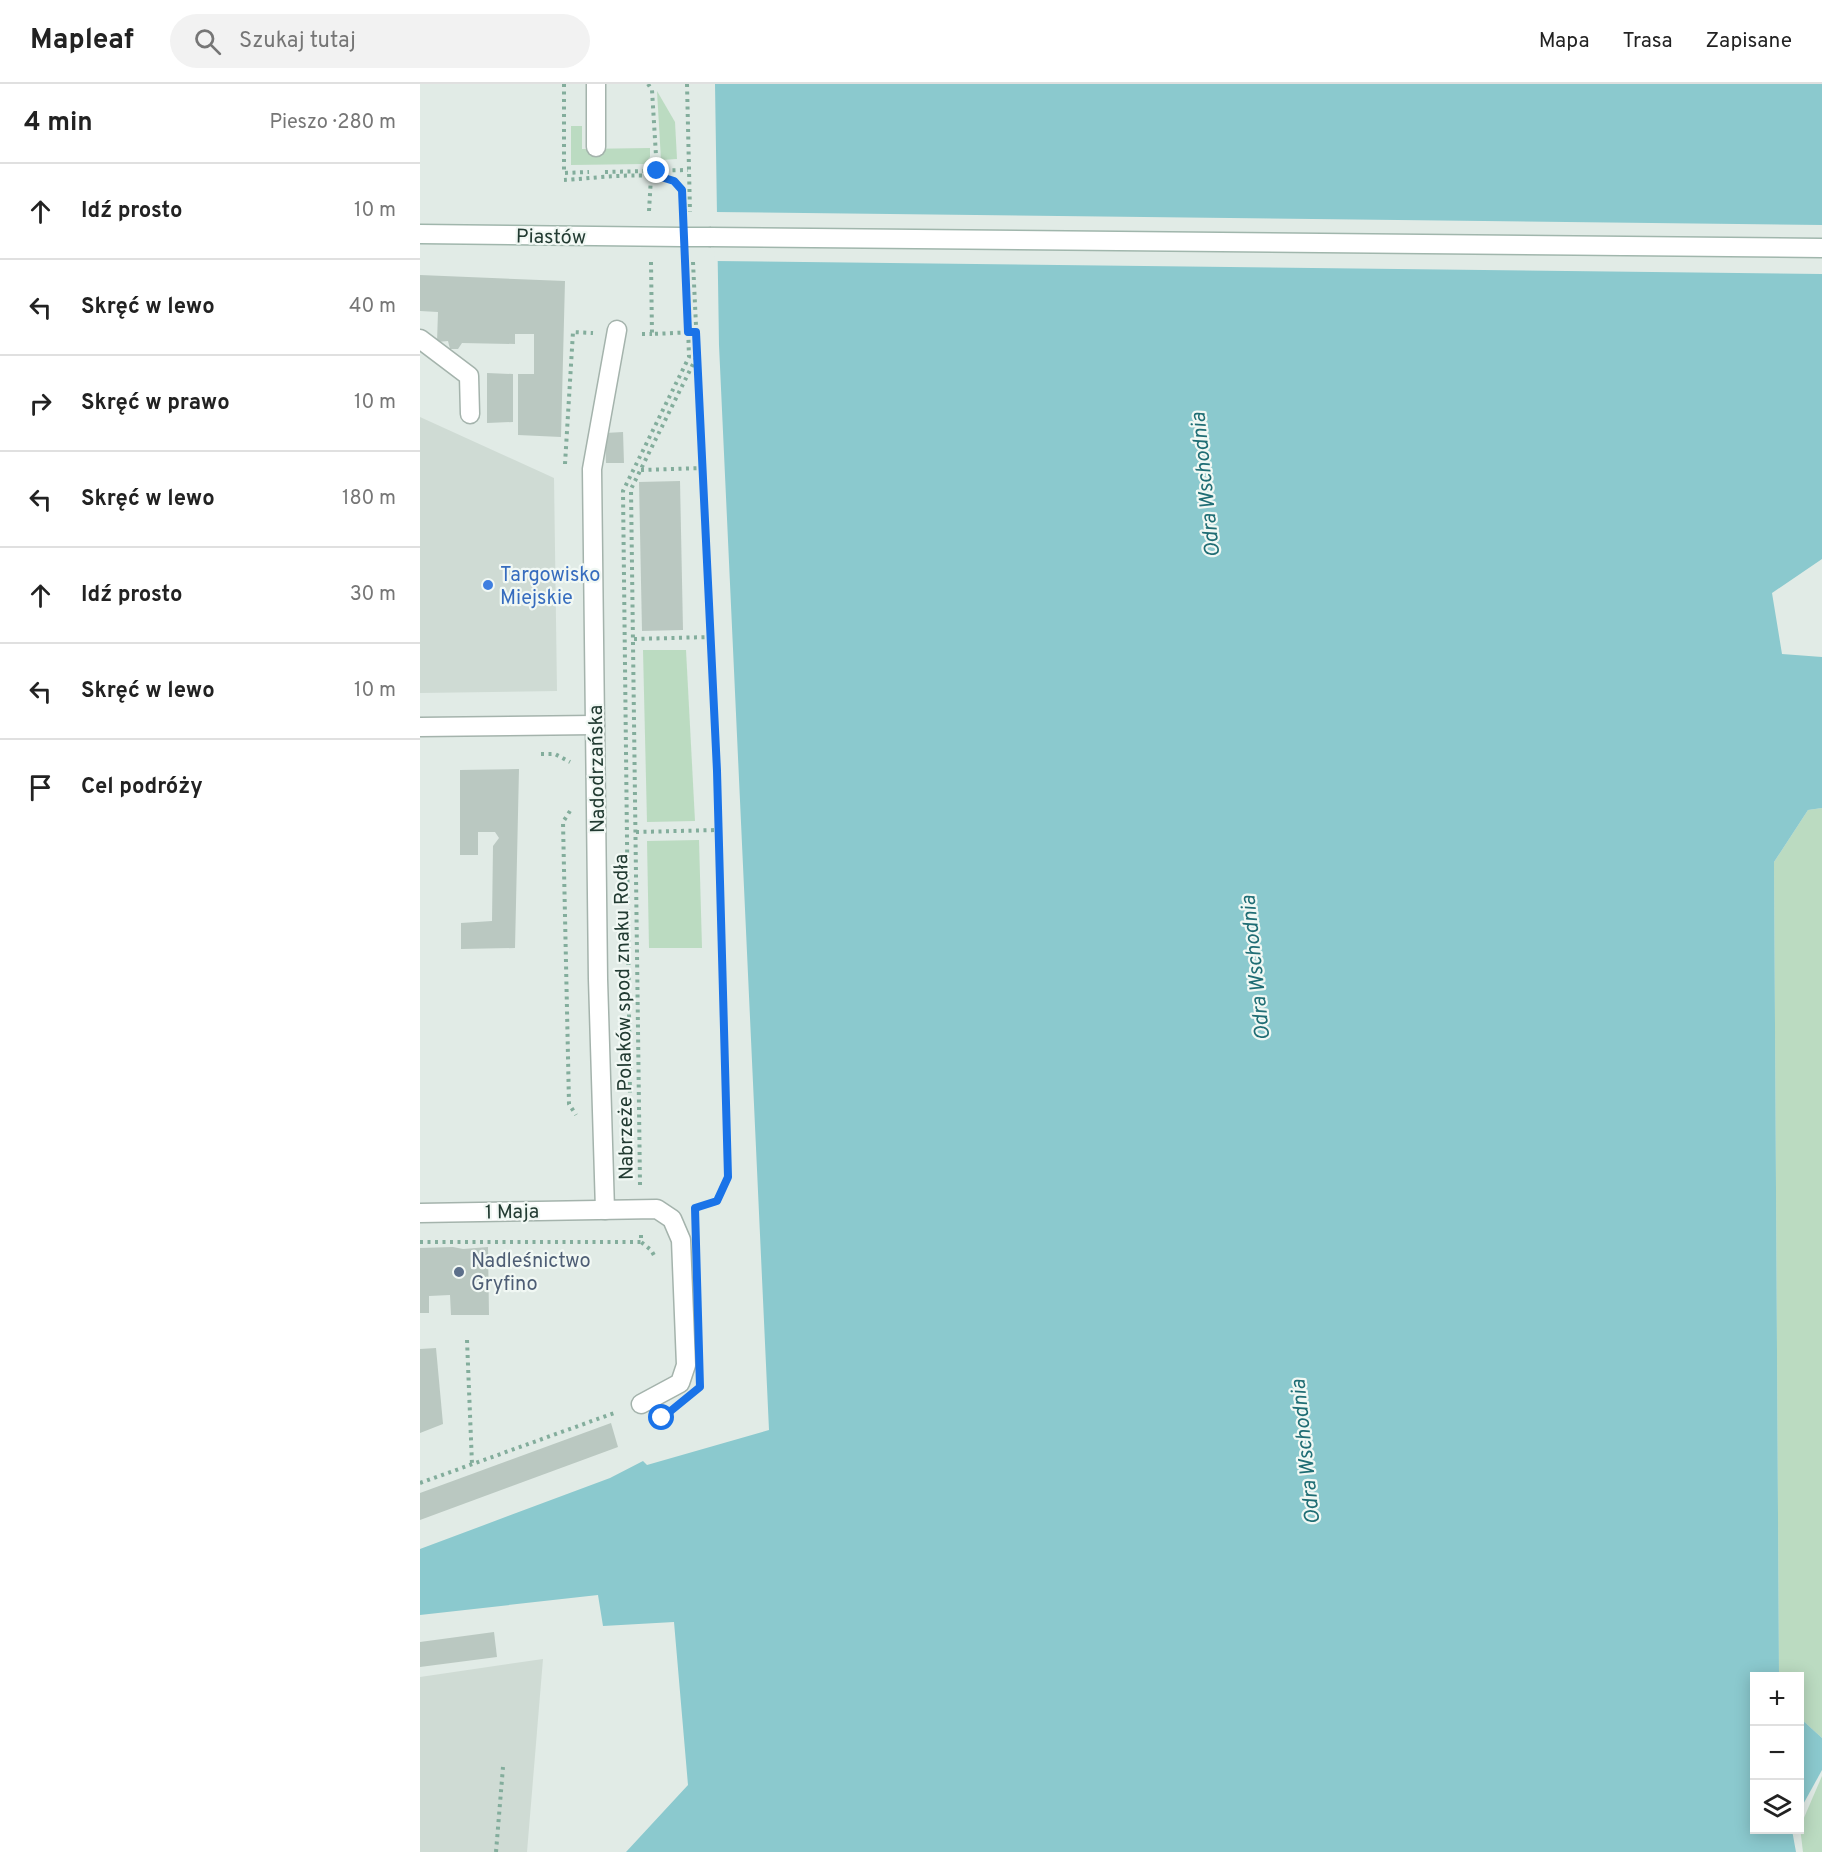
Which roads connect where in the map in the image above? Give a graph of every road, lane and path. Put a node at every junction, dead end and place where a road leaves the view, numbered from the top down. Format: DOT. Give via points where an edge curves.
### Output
graph roads {
  1 [pos="596,84"];
  2 [pos="648,84"];
  3 [pos="687,84"];
  4 [pos="596,147"];
  5 [pos="651,174"];
  6 [pos="658,176"];
  7 [pos="564,180"];
  8 [pos="649,212"];
  9 [pos="685,216"];
  10 [pos="691,220"];
  11 [pos="420,234"];
  12 [pos="684,244"];
  13 [pos="1822,248"];
  14 [pos="692,254"];
  15 [pos="651,262"];
  16 [pos="616,330"];
  17 [pos="688,332"];
  18 [pos="696,332"];
  19 [pos="420,339"];
  20 [pos="697,356"];
  21 [pos="470,414"];
  22 [pos="702,468"];
  23 [pos="641,470"];
  24 [pos="710,637"];
  25 [pos="633,639"];
  26 [pos="596,725"];
  27 [pos="420,727"];
  28 [pos="537,754"];
  29 [pos="575,771"];
  30 [pos="575,805"];
  31 [pos="718,830"];
  32 [pos="636,832"];
  33 [pos="630,1105"];
  34 [pos="579,1120"];
  35 [pos="636,1209"];
  36 [pos="605,1210"];
  37 [pos="420,1213"];
  38 [pos="696,1220"];
  39 [pos="641,1236"];
  40 [pos="650,1237"];
  41 [pos="420,1242"];
  42 [pos="641,1242"];
  43 [pos="657,1262"];
  44 [pos="466,1340"];
  45 [pos="640,1404"];
  46 [pos="471,1464"];
  47 [pos="420,1483"];
  48 [pos="503,1767"];
  49 [pos="496,1852"];
  1 -- 4 [label="street"];
  2 -- 6 [label="path" via="652,90"];
  3 -- 10 [label="path"];
  5 -- 6 [label="path"];
  5 -- 7 [label="path"];
  5 -- 8 [label="path"];
  6 -- 9 [label="path" via="674,181 682,190"];
  11 -- 12 [label="street, Piastów"];
  12 -- 13 [label="street, Piastów, bridge"];
  12 -- 17 [label="path"];
  14 -- 18 [label="path, Nabrzeże Polaków spod znaku Rodła"];
  15 -- 17 [label="path" via="652,334"];
  16 -- 26 [label="street, Nadodrzańska" via="592,469"];
  17 -- 18 [label="path"];
  17 -- 33 [label="path" via="688,357 623,491"];
  18 -- 20 [label="path, Nabrzeże Polaków spod znaku Rodła"];
  19 -- 21 [label="street" via="469,376"];
  20 -- 22 [label="path, Nabrzeże Polaków spod znaku Rodła"];
  20 -- 23 [label="path, Nabrzeże Polaków spod znaku Rodła"];
  22 -- 23 [label="path"];
  22 -- 24 [label="path, Nabrzeże Polaków spod znaku Rodła"];
  23 -- 25 [label="path, Nabrzeże Polaków spod znaku Rodła" via="631,489"];
  24 -- 25 [label="path"];
  24 -- 31 [label="path, Nabrzeże Polaków spod znaku Rodła"];
  25 -- 32 [label="path, Nabrzeże Polaków spod znaku Rodła"];
  26 -- 27 [label="street"];
  26 -- 36 [label="street, Nadodrzańska"];
  28 -- 29 [label="path" via="555,754 572,762"];
  30 -- 34 [label="path" via="563,822 569,1104"];
  31 -- 32 [label="path"];
  31 -- 38 [label="path, Nabrzeże Polaków spod znaku Rodła" via="728,1177 717,1201 695,1208"];
  32 -- 35 [label="path, Nabrzeże Polaków spod znaku Rodła"];
  35 -- 36 [label="street, 1 Maja"];
  35 -- 39 [label="path, Nabrzeże Polaków spod znaku Rodła"];
  35 -- 39 [label="path" via="632,1235"];
  35 -- 45 [label="street, 1 Maja" via="657,1209 672,1219 681,1240 686,1365 680,1383"];
  36 -- 37 [label="street, 1 Maja"];
  39 -- 40 [label="path"];
  39 -- 42 [label="path, Nabrzeże Polaków spod znaku Rodła"];
  41 -- 42 [label="path"];
  42 -- 43 [label="path"];
  44 -- 46 [label="path"];
  45 -- 46 [label="path"];
  46 -- 47 [label="path"];
  48 -- 49 [label="path"];
}
